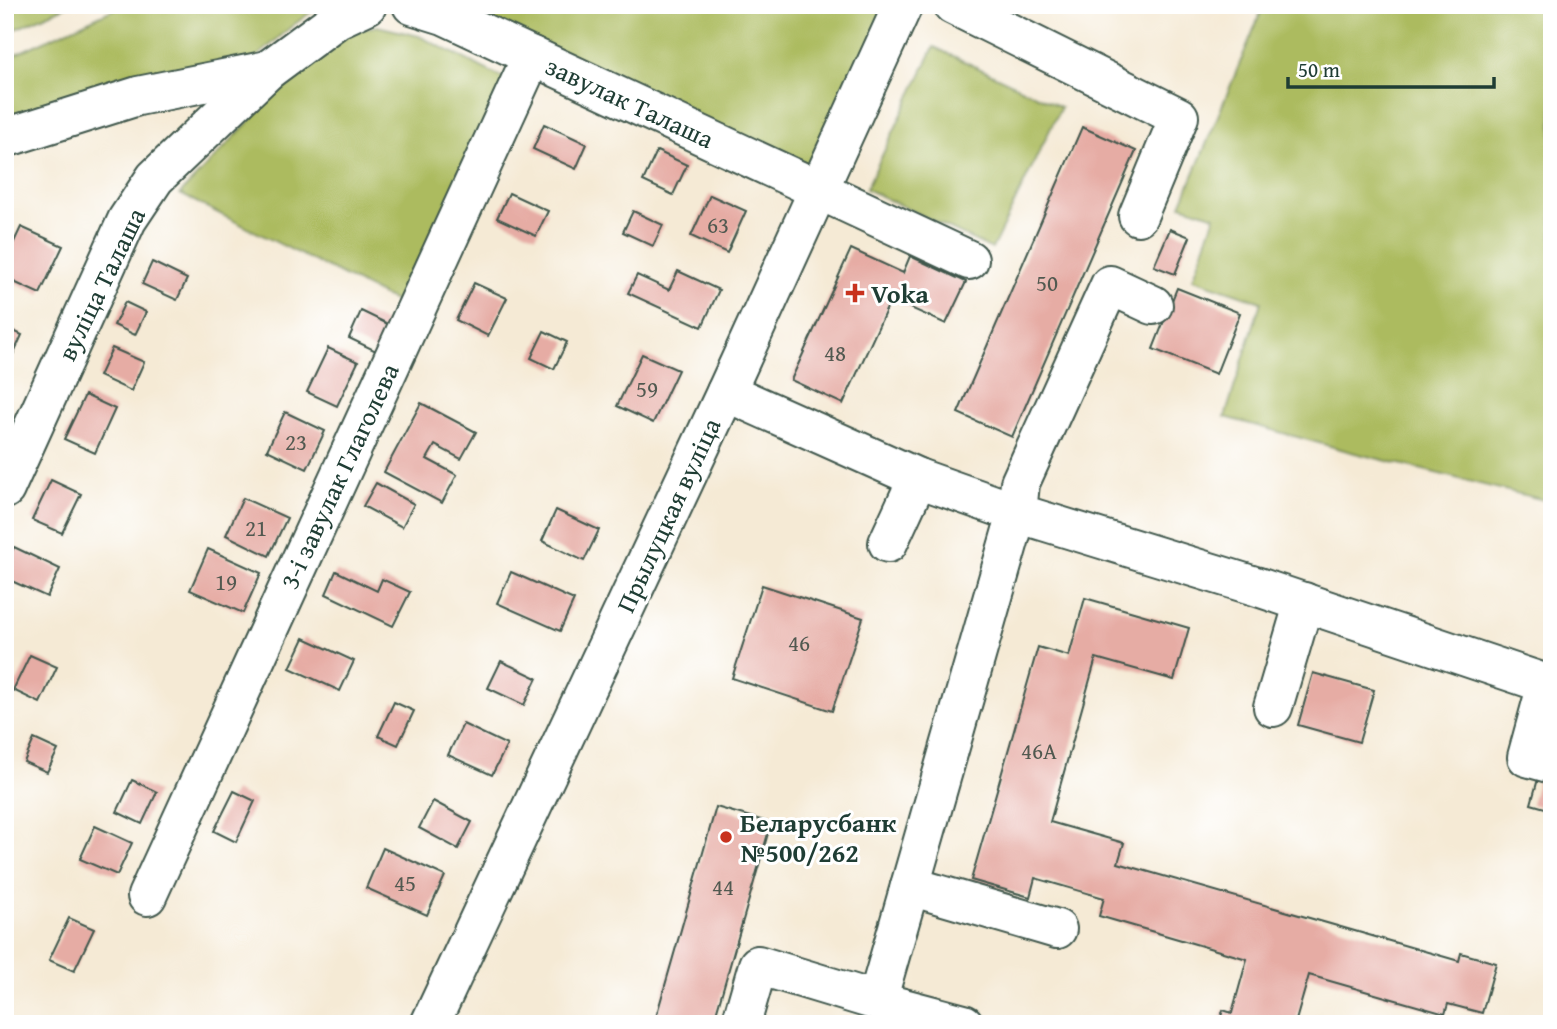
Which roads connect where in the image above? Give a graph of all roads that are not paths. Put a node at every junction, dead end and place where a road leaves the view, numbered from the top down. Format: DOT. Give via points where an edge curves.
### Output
graph roads {
  1 [pos="367,5"];
  2 [pos="902,5"];
  3 [pos="953,5"];
  4 [pos="428,10"];
  5 [pos="532,56"];
  6 [pos="268,70"];
  7 [pos="5,138"];
  8 [pos="817,188"];
  9 [pos="1138,216"];
  10 [pos="969,260"];
  11 [pos="1153,304"];
  12 [pos="726,392"];
  13 [pos="918,478"];
  14 [pos="5,489"];
  15 [pos="1017,513"];
  16 [pos="888,543"];
  17 [pos="1304,602"];
  18 [pos="1549,676"];
  19 [pos="1273,707"];
  20 [pos="1552,764"];
  21 [pos="910,886"];
  22 [pos="147,896"];
  23 [pos="1057,929"];
  24 [pos="877,1000"];
  25 [pos="430,1024"];
  26 [pos="741,1024"];
  27 [pos="964,1024"];
  1 -- 6 [label="street, вуліца Талаша" via="337,19"];
  2 -- 8 [label="street, Прылуцкая вуліца"];
  3 -- 9 [label="street" via="1179,117"];
  4 -- 5 [label="street, завулак Талаша"];
  5 -- 8 [label="street, завулак Талаша"];
  5 -- 22 [label="street, 3-і завулак Глаголева"];
  6 -- 7 [label="street" via="138,96"];
  6 -- 14 [label="street, вуліца Талаша" via="155,178 127,220"];
  8 -- 10 [label="street, завулак Талаша"];
  8 -- 12 [label="street, Прылуцкая вуліца"];
  11 -- 15 [label="street" via="1110,285 1020,483"];
  12 -- 13 [label="street"];
  12 -- 25 [label="street, Прылуцкая вуліца"];
  13 -- 15 [label="street"];
  13 -- 16 [label="street"];
  15 -- 17 [label="street"];
  15 -- 21 [label="street"];
  17 -- 18 [label="street"];
  17 -- 19 [label="street"];
  18 -- 20 [label="street" via="1527,757"];
  21 -- 23 [label="street"];
  21 -- 24 [label="street"];
  24 -- 26 [label="street" via="758,965"];
  24 -- 27 [label="street"];
}
